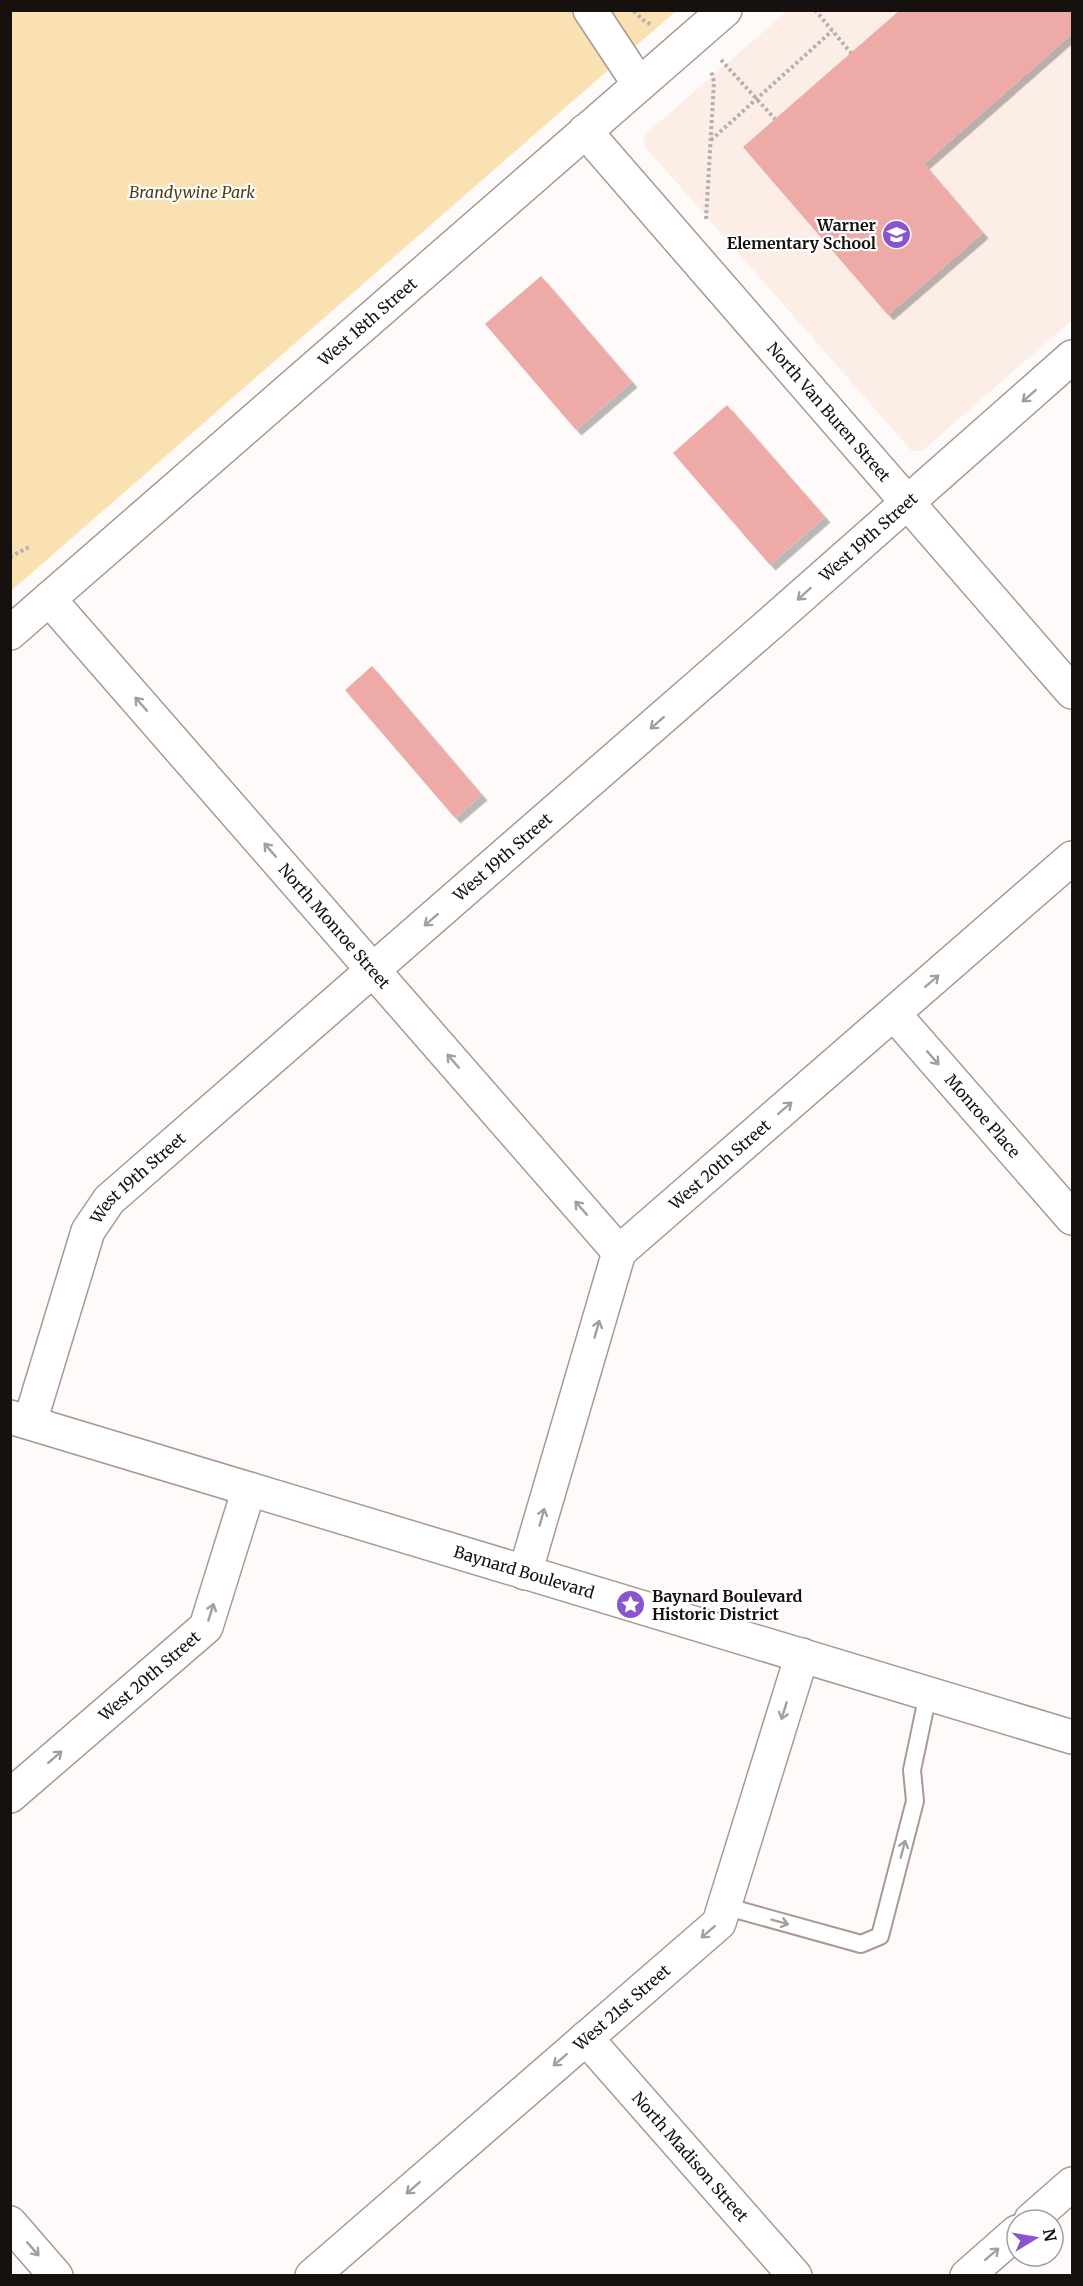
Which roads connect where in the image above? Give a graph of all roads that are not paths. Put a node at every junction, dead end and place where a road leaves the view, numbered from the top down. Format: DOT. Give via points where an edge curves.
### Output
graph roads {
  1 [pos="590,10"];
  2 [pos="725,10"];
  3 [pos="639,84"];
  4 [pos="585,131"];
  5 [pos="1072,357"];
  6 [pos="908,502"];
  7 [pos="49,599"];
  8 [pos="10,633"];
  9 [pos="1072,692"];
  10 [pos="1072,858"];
  11 [pos="374,969"];
  12 [pos="894,1014"];
  13 [pos="1072,1218"];
  14 [pos="620,1252"];
  15 [pos="20,1420"];
  16 [pos="249,1489"];
  17 [pos="525,1573"];
  18 [pos="802,1655"];
  19 [pos="928,1694"];
  20 [pos="1072,1737"];
  21 [pos="10,1796"];
  22 [pos="724,1906"];
  23 [pos="586,2038"];
  24 [pos="1072,2184"];
  25 [pos="1044,2208"];
  26 [pos="10,2223"];
  27 [pos="1005,2242"];
  28 [pos="57,2276"];
  29 [pos="312,2276"];
  30 [pos="795,2276"];
  31 [pos="966,2276"];
  1 -- 3 [label="street"];
  2 -- 3 [label="street, West 18th Street"];
  3 -- 4 [label="street, West 18th Street"];
  4 -- 6 [label="street, North Van Buren Street"];
  4 -- 7 [label="street, West 18th Street"];
  5 -- 6 [label="street, West 19th Street, one-way"];
  6 -- 9 [label="street, North Van Buren Street"];
  6 -- 11 [label="street, West 19th Street, one-way"];
  7 -- 8 [label="street, West 18th Street"];
  11 -- 7 [label="street, North Monroe Street, one-way"];
  12 -- 10 [label="street, West 20th Street, one-way"];
  14 -- 11 [label="street, North Monroe Street, one-way"];
  11 -- 15 [label="street, West 19th Street" via="109,1200 88,1231"];
  12 -- 13 [label="street, Monroe Place, one-way"];
  14 -- 12 [label="street, West 20th Street, one-way"];
  17 -- 14 [label="street, one-way"];
  15 -- 16 [label="street, Baynard Boulevard"];
  16 -- 17 [label="street, Baynard Boulevard"];
  21 -- 16 [label="street, West 20th Street, one-way" via="206,1627"];
  17 -- 18 [label="street, Baynard Boulevard"];
  18 -- 19 [label="street, Baynard Boulevard"];
  18 -- 22 [label="street, West 21st Street, one-way"];
  19 -- 20 [label="street, Baynard Boulevard"];
  22 -- 19 [label="lane, one-way" via="861,1944 880,1936 915,1801 912,1770"];
  22 -- 23 [label="street, West 21st Street, one-way" via="719,1923"];
  23 -- 29 [label="street, West 21st Street, one-way"];
  23 -- 30 [label="street, North Madison Street"];
  24 -- 25 [label="street"];
  26 -- 28 [label="street, one-way"];
  31 -- 27 [label="street, one-way"];
}
